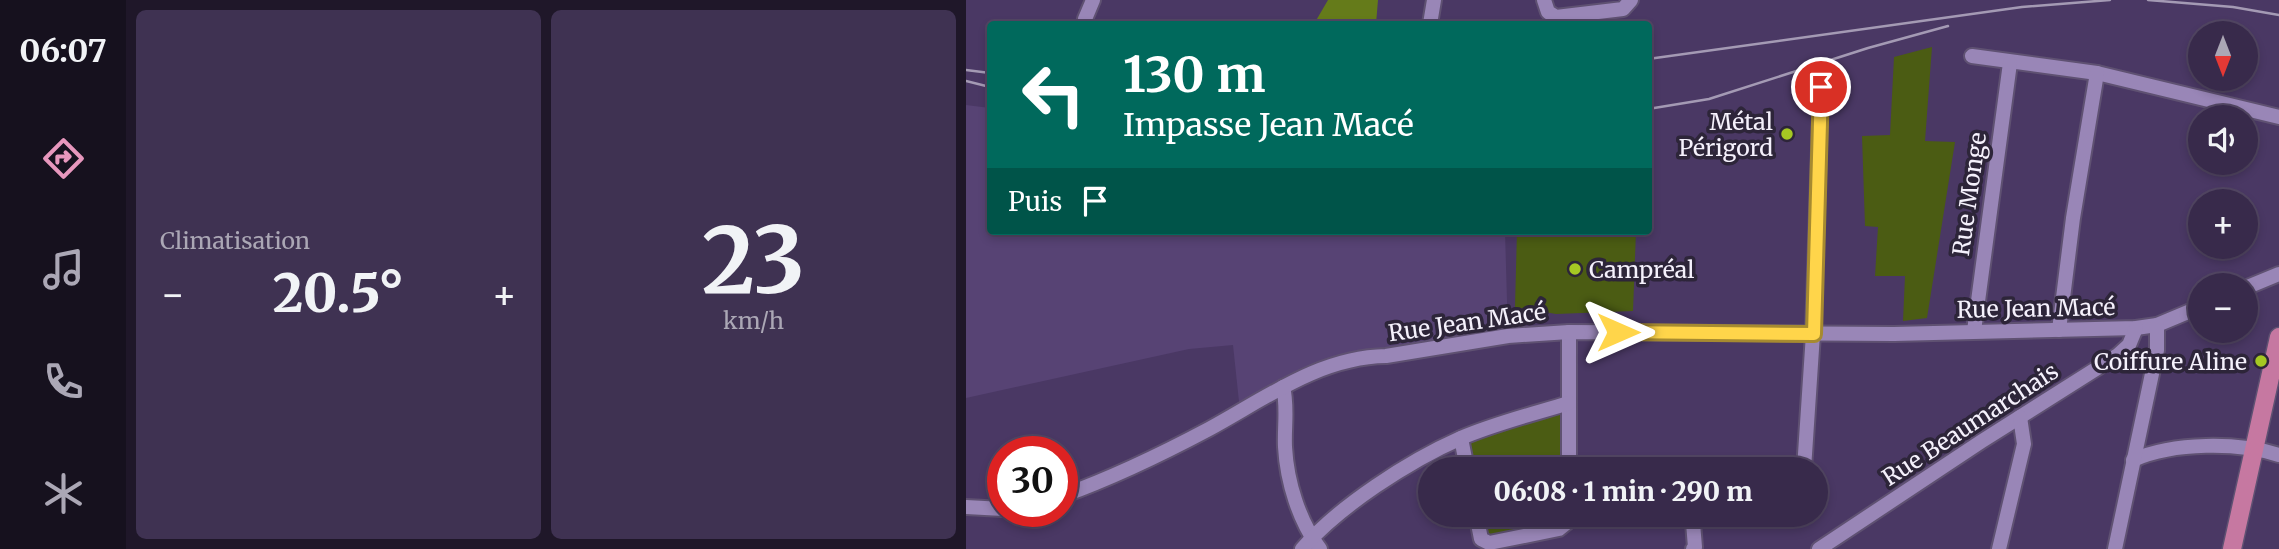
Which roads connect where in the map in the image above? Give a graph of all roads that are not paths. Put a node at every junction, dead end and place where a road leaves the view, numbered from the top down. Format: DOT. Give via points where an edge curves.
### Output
graph roads {
  1 [pos="1093,0"];
  2 [pos="1434,0"];
  3 [pos="1544,0"];
  4 [pos="1631,0"];
  5 [pos="1086,19"];
  6 [pos="1430,21"];
  7 [pos="1972,56"];
  8 [pos="2010,63"];
  9 [pos="2097,73"];
  10 [pos="1821,87"];
  11 [pos="2279,117"];
  12 [pos="2279,274"];
  13 [pos="2258,283"];
  14 [pos="2188,312"];
  15 [pos="2157,326"];
  16 [pos="2136,328"];
  17 [pos="2059,330"];
  18 [pos="1974,331"];
  19 [pos="1569,332"];
  20 [pos="1814,334"];
  21 [pos="2279,337"];
  22 [pos="1283,387"];
  23 [pos="1569,403"];
  24 [pos="2020,417"];
  25 [pos="1461,438"];
  26 [pos="2253,449"];
  27 [pos="2279,456"];
  28 [pos="1465,457"];
  29 [pos="1569,457"];
  30 [pos="1805,457"];
  31 [pos="2133,460"];
  32 [pos="1078,489"];
  33 [pos="966,507"];
  34 [pos="987,508"];
  35 [pos="1479,527"];
  36 [pos="1562,527"];
  37 [pos="1693,527"];
  38 [pos="1510,544"];
  39 [pos="1312,546"];
  40 [pos="1693,549"];
  41 [pos="1819,549"];
  42 [pos="1999,549"];
  43 [pos="2115,549"];
  44 [pos="2232,549"];
  1 -- 5 [label="street"];
  2 -- 6 [label="street"];
  3 -- 4 [label="street" via="1548,12 1556,17 1623,9"];
  7 -- 8 [label="street"];
  8 -- 9 [label="street"];
  8 -- 18 [label="street, Rue Monge"];
  9 -- 11 [label="street"];
  9 -- 17 [label="street"];
  10 -- 20 [label="street"];
  12 -- 13 [label="street"];
  14 -- 15 [label="street, Rue Jean Macé"];
  15 -- 16 [label="street, Rue Jean Macé"];
  15 -- 31 [label="street" via="2157,350"];
  16 -- 17 [label="street, Rue Jean Macé"];
  16 -- 24 [label="street, Rue Beaumarchais" via="2129,345 2118,355"];
  17 -- 18 [label="street, Rue Jean Macé"];
  18 -- 20 [label="street, Rue Jean Macé"];
  19 -- 20 [label="street, Rue Jean Macé"];
  19 -- 22 [label="street, Rue Jean Macé" via="1367,356"];
  19 -- 23 [label="street"];
  20 -- 30 [label="street"];
  21 -- 26 [label="main road"];
  22 -- 32 [label="street, Rue Jean Macé" via="1138,464"];
  22 -- 39 [label="street" via="1288,473"];
  23 -- 25 [label="street"];
  23 -- 29 [label="street"];
  24 -- 41 [label="street, Rue Beaumarchais"];
  24 -- 42 [label="street" via="2024,444"];
  25 -- 28 [label="street"];
  25 -- 39 [label="street" via="1367,493 1337,516"];
  26 -- 27 [label="street"];
  26 -- 31 [label="street" via="2207,445"];
  26 -- 44 [label="main road"];
  31 -- 43 [label="street"];
  33 -- 34 [label="street"];
  35 -- 38 [label="street" via="1481,539"];
  36 -- 38 [label="street"];
  37 -- 40 [label="street"];
}
